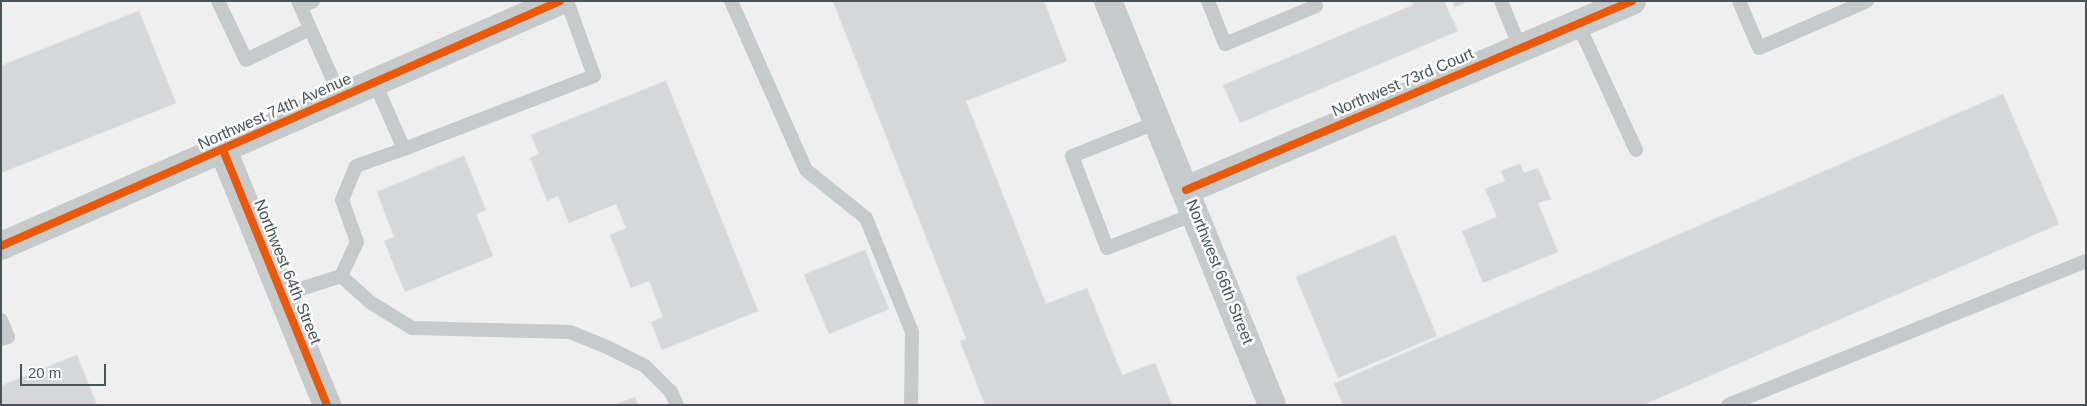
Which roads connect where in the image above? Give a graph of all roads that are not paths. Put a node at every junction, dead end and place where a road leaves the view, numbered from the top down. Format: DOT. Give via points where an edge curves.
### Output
graph roads {
  1 [pos="218,1"];
  2 [pos="560,1"];
  3 [pos="568,1"];
  4 [pos="731,1"];
  5 [pos="1108,1"];
  6 [pos="1208,1"];
  7 [pos="1501,1"];
  8 [pos="1632,1"];
  9 [pos="1739,1"];
  10 [pos="1867,1"];
  11 [pos="304,3"];
  12 [pos="1319,3"];
  13 [pos="1578,24"];
  14 [pos="310,29"];
  15 [pos="1520,48"];
  16 [pos="375,83"];
  17 [pos="341,98"];
  18 [pos="1158,122"];
  19 [pos="404,149"];
  20 [pos="223,150"];
  21 [pos="1636,150"];
  22 [pos="1190,202"];
  23 [pos="1,246"];
  24 [pos="2086,261"];
  25 [pos="341,276"];
  26 [pos="282,295"];
  27 [pos="1,320"];
  28 [pos="1,339"];
  29 [pos="1267,403"];
  30 [pos="327,405"];
  31 [pos="677,405"];
  32 [pos="911,405"];
  33 [pos="1728,405"];
  1 -- 14 [label="lane" via="246,60"];
  2 -- 16 [label="street, Northwest 74th Avenue"];
  3 -- 19 [label="lane" via="594,76"];
  4 -- 32 [label="lane" via="806,170 866,218 912,332"];
  5 -- 18 [label="street, Northwest 66th Street"];
  6 -- 12 [label="lane" via="1225,44"];
  7 -- 15 [label="lane"];
  8 -- 13 [label="street, Northwest 73rd Court"];
  9 -- 10 [label="lane" via="1759,48"];
  11 -- 14 [label="lane"];
  13 -- 15 [label="street, Northwest 73rd Court"];
  13 -- 21 [label="lane"];
  14 -- 17 [label="lane"];
  15 -- 22 [label="street, Northwest 73rd Court"];
  16 -- 17 [label="street, Northwest 74th Avenue"];
  16 -- 19 [label="lane"];
  17 -- 20 [label="street, Northwest 74th Avenue"];
  18 -- 22 [label="street, Northwest 66th Street"];
  18 -- 22 [label="lane" via="1072,156 1108,248"];
  19 -- 25 [label="lane" via="356,166 342,200 357,242"];
  20 -- 23 [label="street, Northwest 74th Avenue"];
  20 -- 26 [label="street, Northwest 64th Street"];
  22 -- 29 [label="street, Northwest 66th Street"];
  24 -- 33 [label="lane"];
  25 -- 26 [label="lane"];
  25 -- 31 [label="lane" via="370,302 412,328 570,332 644,366 672,392"];
  26 -- 30 [label="street, Northwest 64th Street"];
  27 -- 28 [label="lane" via="8,336"];
}
